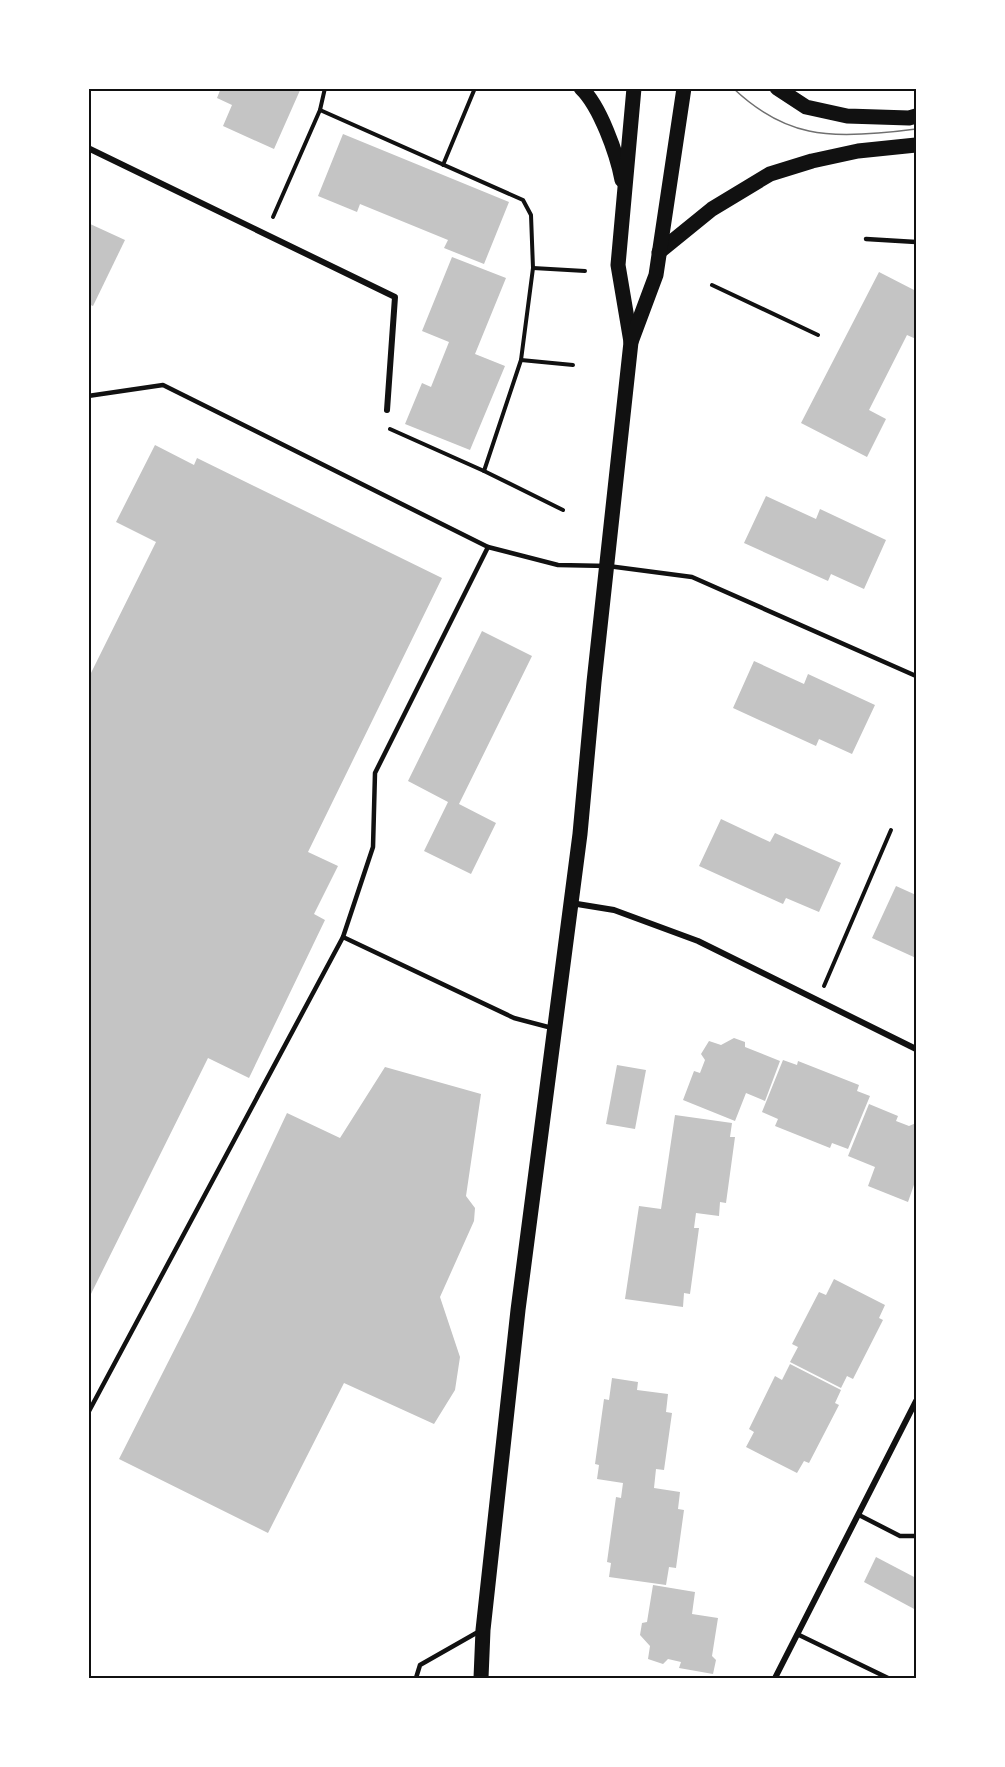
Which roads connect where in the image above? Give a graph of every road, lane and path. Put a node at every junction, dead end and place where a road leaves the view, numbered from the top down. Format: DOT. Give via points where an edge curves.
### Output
graph roads {
  1 [pos="325,88"];
  2 [pos="475,88"];
  3 [pos="581,88"];
  4 [pos="634,88"];
  5 [pos="684,88"];
  6 [pos="777,88"];
  7 [pos="320,110"];
  8 [pos="916,116"];
  9 [pos="916,145"];
  10 [pos="88,148"];
  11 [pos="443,165"];
  12 [pos="625,197"];
  13 [pos="266,234"];
  14 [pos="866,239"];
  15 [pos="916,242"];
  16 [pos="659,252"];
  17 [pos="533,268"];
  18 [pos="585,271"];
  19 [pos="712,285"];
  20 [pos="818,336"];
  21 [pos="631,342"];
  22 [pos="521,360"];
  23 [pos="573,365"];
  24 [pos="88,396"];
  25 [pos="387,410"];
  26 [pos="484,471"];
  27 [pos="563,510"];
  28 [pos="488,547"];
  29 [pos="608,566"];
  30 [pos="916,676"];
  31 [pos="891,830"];
  32 [pos="570,903"];
  33 [pos="343,937"];
  34 [pos="818,1000"];
  35 [pos="555,1029"];
  36 [pos="916,1049"];
  37 [pos="916,1401"];
  38 [pos="88,1413"];
  39 [pos="859,1515"];
  40 [pos="916,1536"];
  41 [pos="483,1630"];
  42 [pos="797,1634"];
  43 [pos="416,1678"];
  44 [pos="481,1678"];
  45 [pos="775,1678"];
  46 [pos="888,1678"];
  1 -- 7 [label="path"];
  2 -- 11 [label="path"];
  3 -- 12 [label="main road" via="594,104 619,165"];
  4 -- 12 [label="main road"];
  5 -- 16 [label="main road"];
  6 -- 8 [label="main road" via="806,107 847,116"];
  7 -- 11 [label="path"];
  7 -- 13 [label="path"];
  9 -- 16 [label="main road" via="858,151 770,174 712,209"];
  10 -- 13 [label="street"];
  11 -- 17 [label="path" via="523,200 531,215"];
  12 -- 21 [label="main road" via="618,265"];
  13 -- 25 [label="street" via="395,297"];
  14 -- 15 [label="lane"];
  16 -- 21 [label="main road" via="657,275"];
  17 -- 18 [label="path"];
  17 -- 22 [label="path"];
  19 -- 20 [label="path"];
  21 -- 29 [label="main road"];
  22 -- 23 [label="path"];
  22 -- 26 [label="path"];
  24 -- 28 [label="lane" via="164,386"];
  25 -- 26 [label="path" via="389,429"];
  26 -- 27 [label="path"];
  28 -- 29 [label="lane" via="558,565"];
  28 -- 33 [label="lane" via="375,773 373,847"];
  29 -- 30 [label="lane" via="692,577"];
  29 -- 32 [label="main road"];
  31 -- 34 [label="path"];
  32 -- 34 [label="street" via="614,910 699,941"];
  32 -- 35 [label="main road"];
  33 -- 35 [label="lane" via="514,1018"];
  33 -- 38 [label="lane"];
  34 -- 36 [label="street"];
  35 -- 41 [label="main road" via="518,1310"];
  37 -- 39 [label="street"];
  39 -- 40 [label="lane" via="900,1536"];
  39 -- 42 [label="street"];
  41 -- 43 [label="lane" via="420,1665"];
  41 -- 44 [label="main road"];
  42 -- 45 [label="street"];
  42 -- 46 [label="lane"];
}
